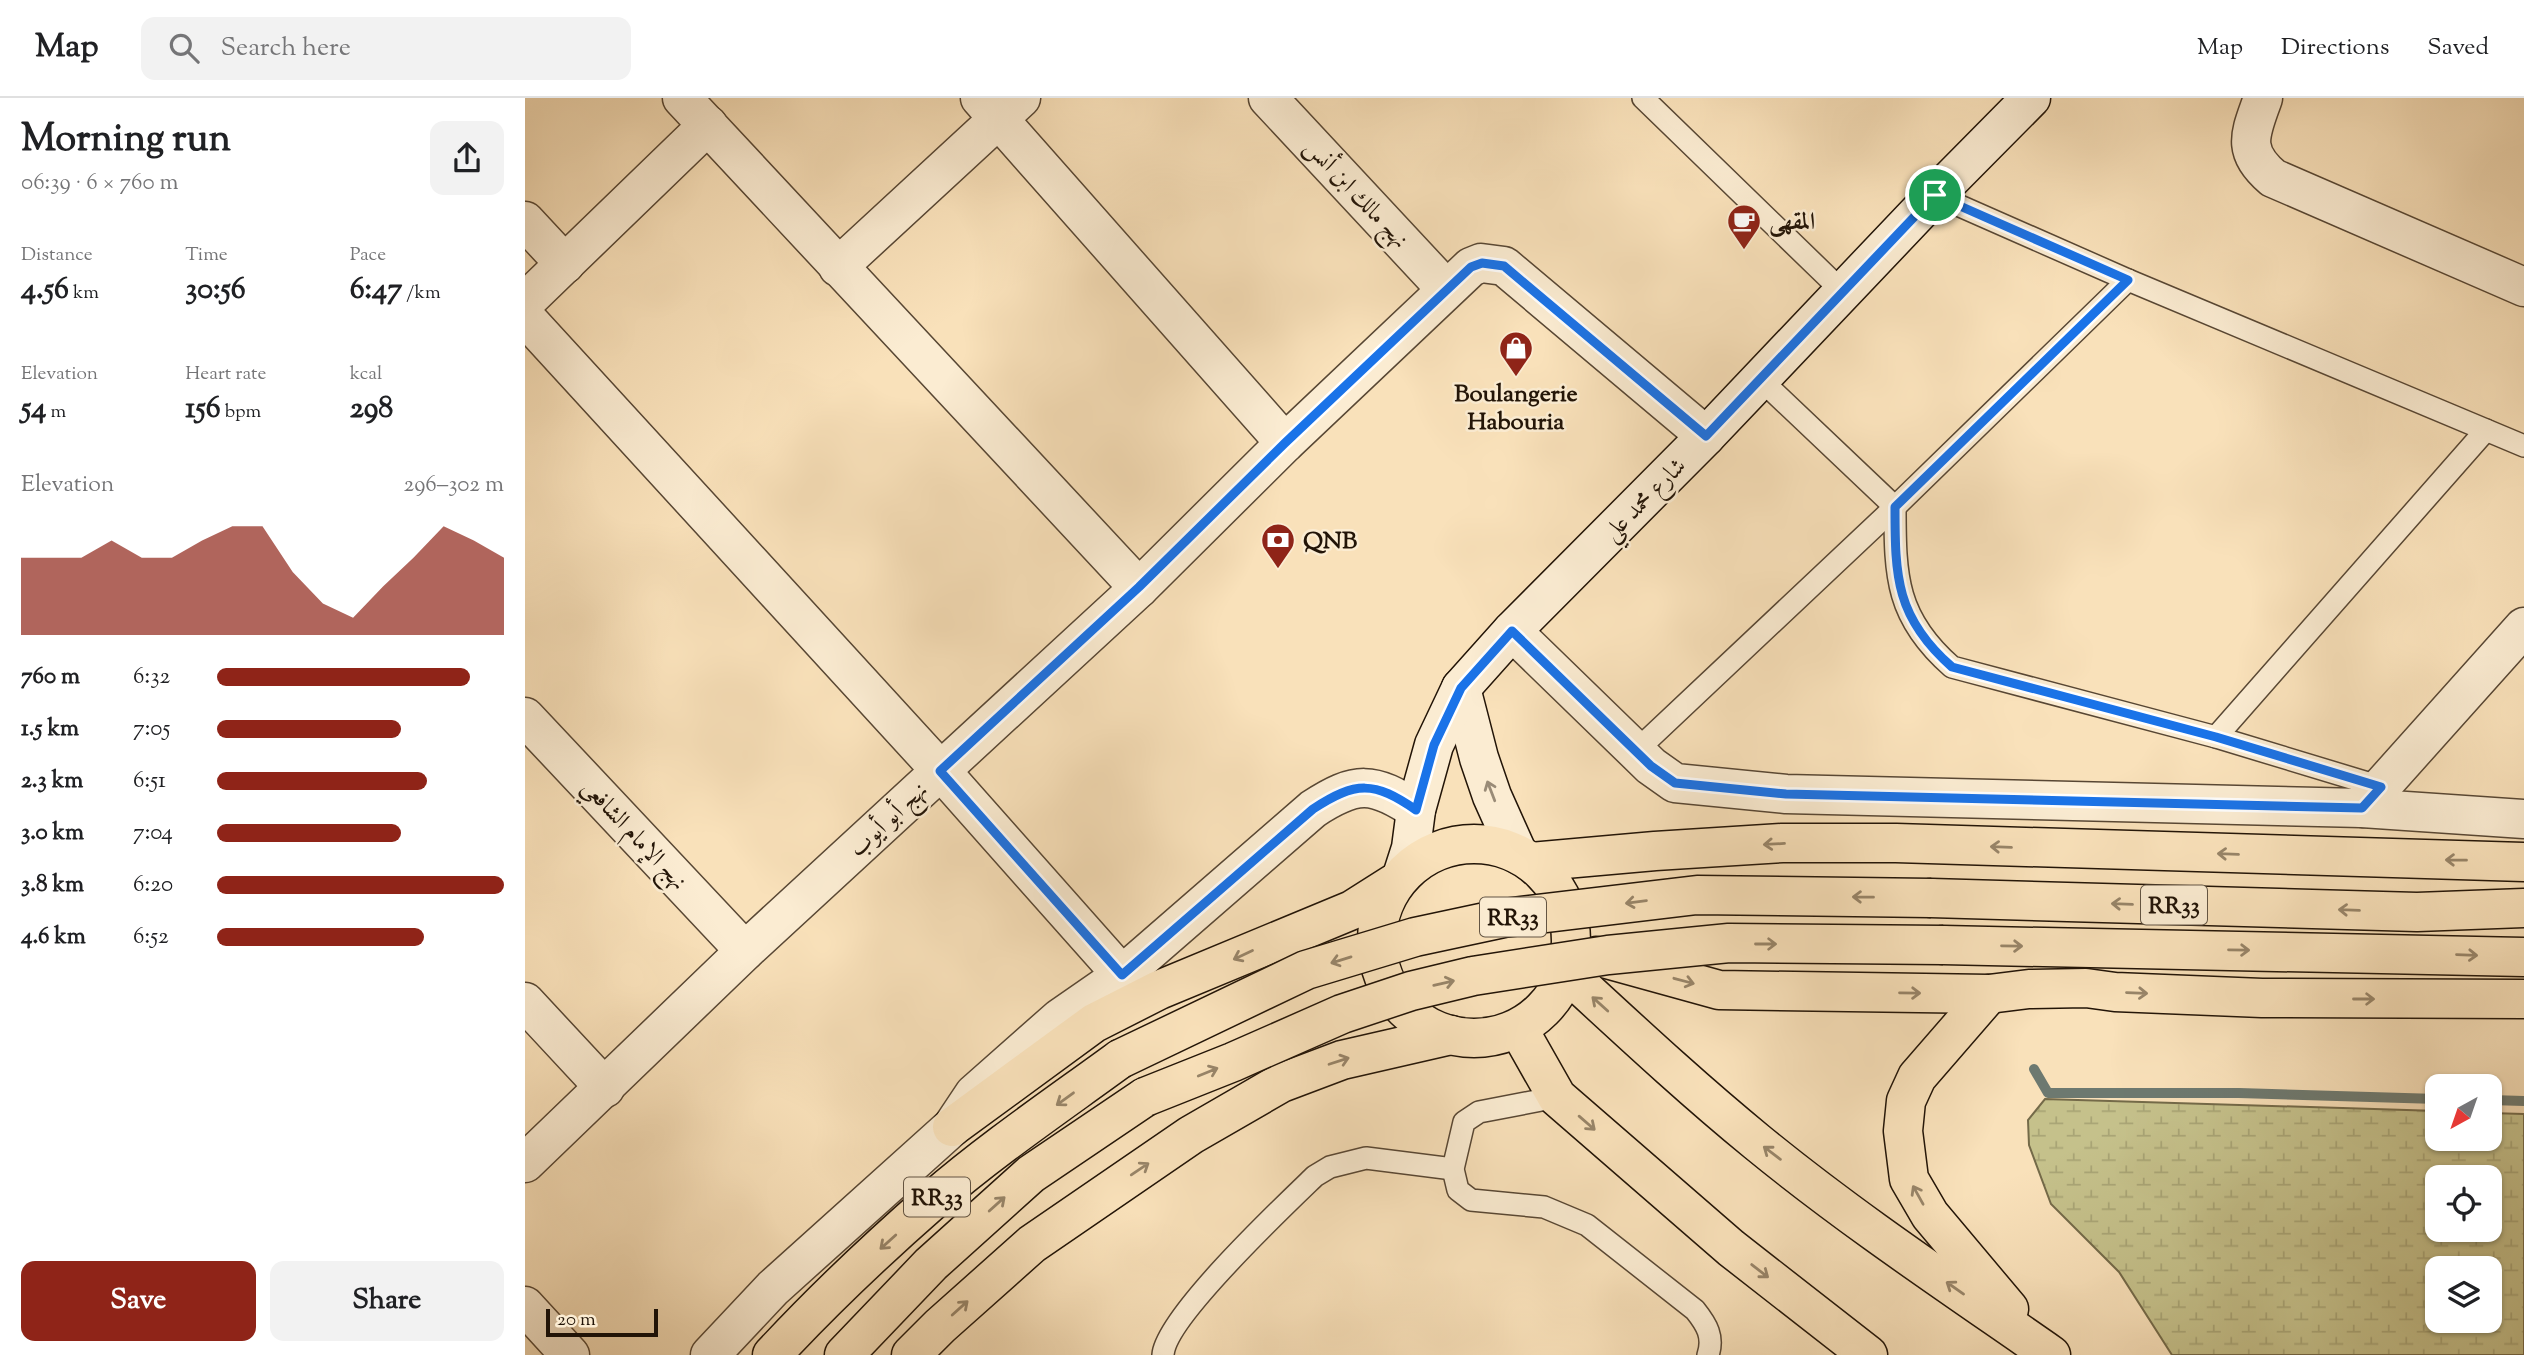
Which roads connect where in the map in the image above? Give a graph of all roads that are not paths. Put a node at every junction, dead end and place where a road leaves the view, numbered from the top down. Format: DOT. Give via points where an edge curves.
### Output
graph roads {
  1 [pos="1268,98"];
  2 [pos="1643,98"];
  3 [pos="2031,98"];
  4 [pos="2263,98"];
  5 [pos="1000,105"];
  6 [pos="695,111"];
  7 [pos="1935,195"];
  8 [pos="525,221"];
  9 [pos="565,264"];
  10 [pos="838,267"];
  11 [pos="2128,280"];
  12 [pos="2524,287"];
  13 [pos="1446,289"];
  14 [pos="1843,292"];
  15 [pos="525,302"];
  16 [pos="525,317"];
  17 [pos="1760,379"];
  18 [pos="2486,430"];
  19 [pos="1706,436"];
  20 [pos="1285,443"];
  21 [pos="2524,446"];
  22 [pos="1895,507"];
  23 [pos="1139,587"];
  24 [pos="2524,627"];
  25 [pos="1512,631"];
  26 [pos="1461,688"];
  27 [pos="525,717"];
  28 [pos="2216,737"];
  29 [pos="1636,751"];
  30 [pos="940,771"];
  31 [pos="2371,797"];
  32 [pos="1416,810"];
  33 [pos="2524,819"];
  34 [pos="1525,858"];
  35 [pos="2524,862"];
  36 [pos="1398,879"];
  37 [pos="2524,908"];
  38 [pos="745,951"];
  39 [pos="2524,957"];
  40 [pos="1568,961"];
  41 [pos="1122,975"];
  42 [pos="1989,993"];
  43 [pos="2524,999"];
  44 [pos="525,1002"];
  45 [pos="1518,1030"];
  46 [pos="1451,1035"];
  47 [pos="605,1088"];
  48 [pos="1557,1097"];
  49 [pos="952,1127"];
  50 [pos="525,1163"];
  51 [pos="1453,1169"];
  52 [pos="525,1306"];
  53 [pos="570,1355"];
  54 [pos="710,1355"];
  55 [pos="772,1355"];
  56 [pos="844,1355"];
  57 [pos="911,1355"];
  58 [pos="1163,1355"];
  59 [pos="1708,1355"];
  60 [pos="1868,1355"];
  61 [pos="2051,1355"];
  62 [pos="2060,1355"];
  1 -- 13 [label="street, نهج مالك ابن أنس"];
  2 -- 14 [label="lane"];
  3 -- 7 [label="street, شارع محمد علي"];
  4 -- 12 [label="street" via="2250,136 2251,153 2273,177"];
  5 -- 10 [label="street"];
  5 -- 20 [label="street"];
  6 -- 9 [label="street"];
  6 -- 10 [label="street"];
  7 -- 11 [label="lane"];
  7 -- 14 [label="street, شارع محمد علي"];
  8 -- 9 [label="street"];
  9 -- 15 [label="street"];
  10 -- 23 [label="street"];
  11 -- 18 [label="lane"];
  11 -- 22 [label="lane"];
  13 -- 19 [label="street, نهج أبو أيوب" via="1471,267 1482,263 1504,266"];
  13 -- 20 [label="street, نهج أبو أيوب"];
  14 -- 17 [label="street, شارع محمد علي"];
  16 -- 30 [label="street"];
  17 -- 19 [label="street, شارع محمد علي"];
  17 -- 22 [label="lane"];
  18 -- 21 [label="lane"];
  18 -- 28 [label="lane"];
  19 -- 25 [label="street, شارع محمد علي"];
  20 -- 23 [label="street, نهج أبو أيوب"];
  22 -- 28 [label="lane" via="1895,564 1905,605 1930,647 1952,667"];
  22 -- 29 [label="lane"];
  23 -- 30 [label="street, نهج أبو أيوب"];
  24 -- 31 [label="street"];
  25 -- 26 [label="street, شارع محمد علي"];
  25 -- 29 [label="street"];
  26 -- 32 [label="street, شارع محمد علي" via="1434,745"];
  34 -- 26 [label="street, one-way" via="1492,796"];
  27 -- 38 [label="street, نهج الإمام الشافعي"];
  28 -- 31 [label="lane"];
  29 -- 31 [label="street" via="1675,783 1786,794"];
  30 -- 38 [label="street, نهج أبو أيوب"];
  30 -- 41 [label="street"];
  31 -- 33 [label="street"];
  32 -- 36 [label="street, شارع محمد علي" via="1411,848"];
  32 -- 41 [label="street" via="1394,795 1367,788 1340,792 1313,809"];
  35 -- 34 [label="highway, one-way" via="1871,843"];
  34 -- 36 [label="highway" via="1488,844 1457,844 1427,854"];
  34 -- 40 [label="highway" via="1549,879 1562,901 1570,925"];
  36 -- 46 [label="highway" via="1381,909 1376,935 1379,962 1388,987 1405,1009 1426,1025"];
  36 -- 49 [label="highway, one-way" via="1352,910 1159,990 1094,1023"];
  37 -- 55 [label="highway, RR33, one-way, bridge" via="2417,912 1697,895 1504,919 1415,937 1306,970 1120,1059 934,1199 821,1302"];
  38 -- 47 [label="street, نهج أبو أيوب"];
  56 -- 39 [label="highway, RR33, one-way, bridge" via="931,1264 1031,1174 1145,1097 1342,1014 1473,976 1608,955 1729,943"];
  40 -- 42 [label="highway, one-way" via="1719,990"];
  40 -- 45 [label="highway" via="1556,993"];
  61 -- 40 [label="highway, one-way" via="1910,1258 1759,1144 1693,1089"];
  41 -- 49 [label="street" via="1060,1018 974,1094"];
  42 -- 43 [label="highway, one-way" via="2085,988 2262,998"];
  62 -- 42 [label="highway, one-way" via="2021,1322 1959,1251 1930,1216 1909,1179 1903,1131 1906,1101 1917,1077"];
  44 -- 47 [label="street"];
  45 -- 46 [label="highway" via="1479,1038"];
  45 -- 48 [label="highway"];
  57 -- 46 [label="highway, one-way" via="1032,1244 1191,1135 1281,1083 1342,1060"];
  47 -- 50 [label="street, نهج أبو أيوب"];
  48 -- 51 [label="lane" via="1479,1112 1464,1122"];
  48 -- 60 [label="highway, one-way" via="1731,1248"];
  49 -- 54 [label="street" via="773,1288"];
  51 -- 58 [label="lane" via="1366,1158 1315,1176 1220,1270 1163,1346"];
  51 -- 59 [label="lane" via="1458,1190 1471,1199 1544,1207 1587,1225 1695,1310 1707,1324 1712,1343"];
  52 -- 53 [label="street"];
}
